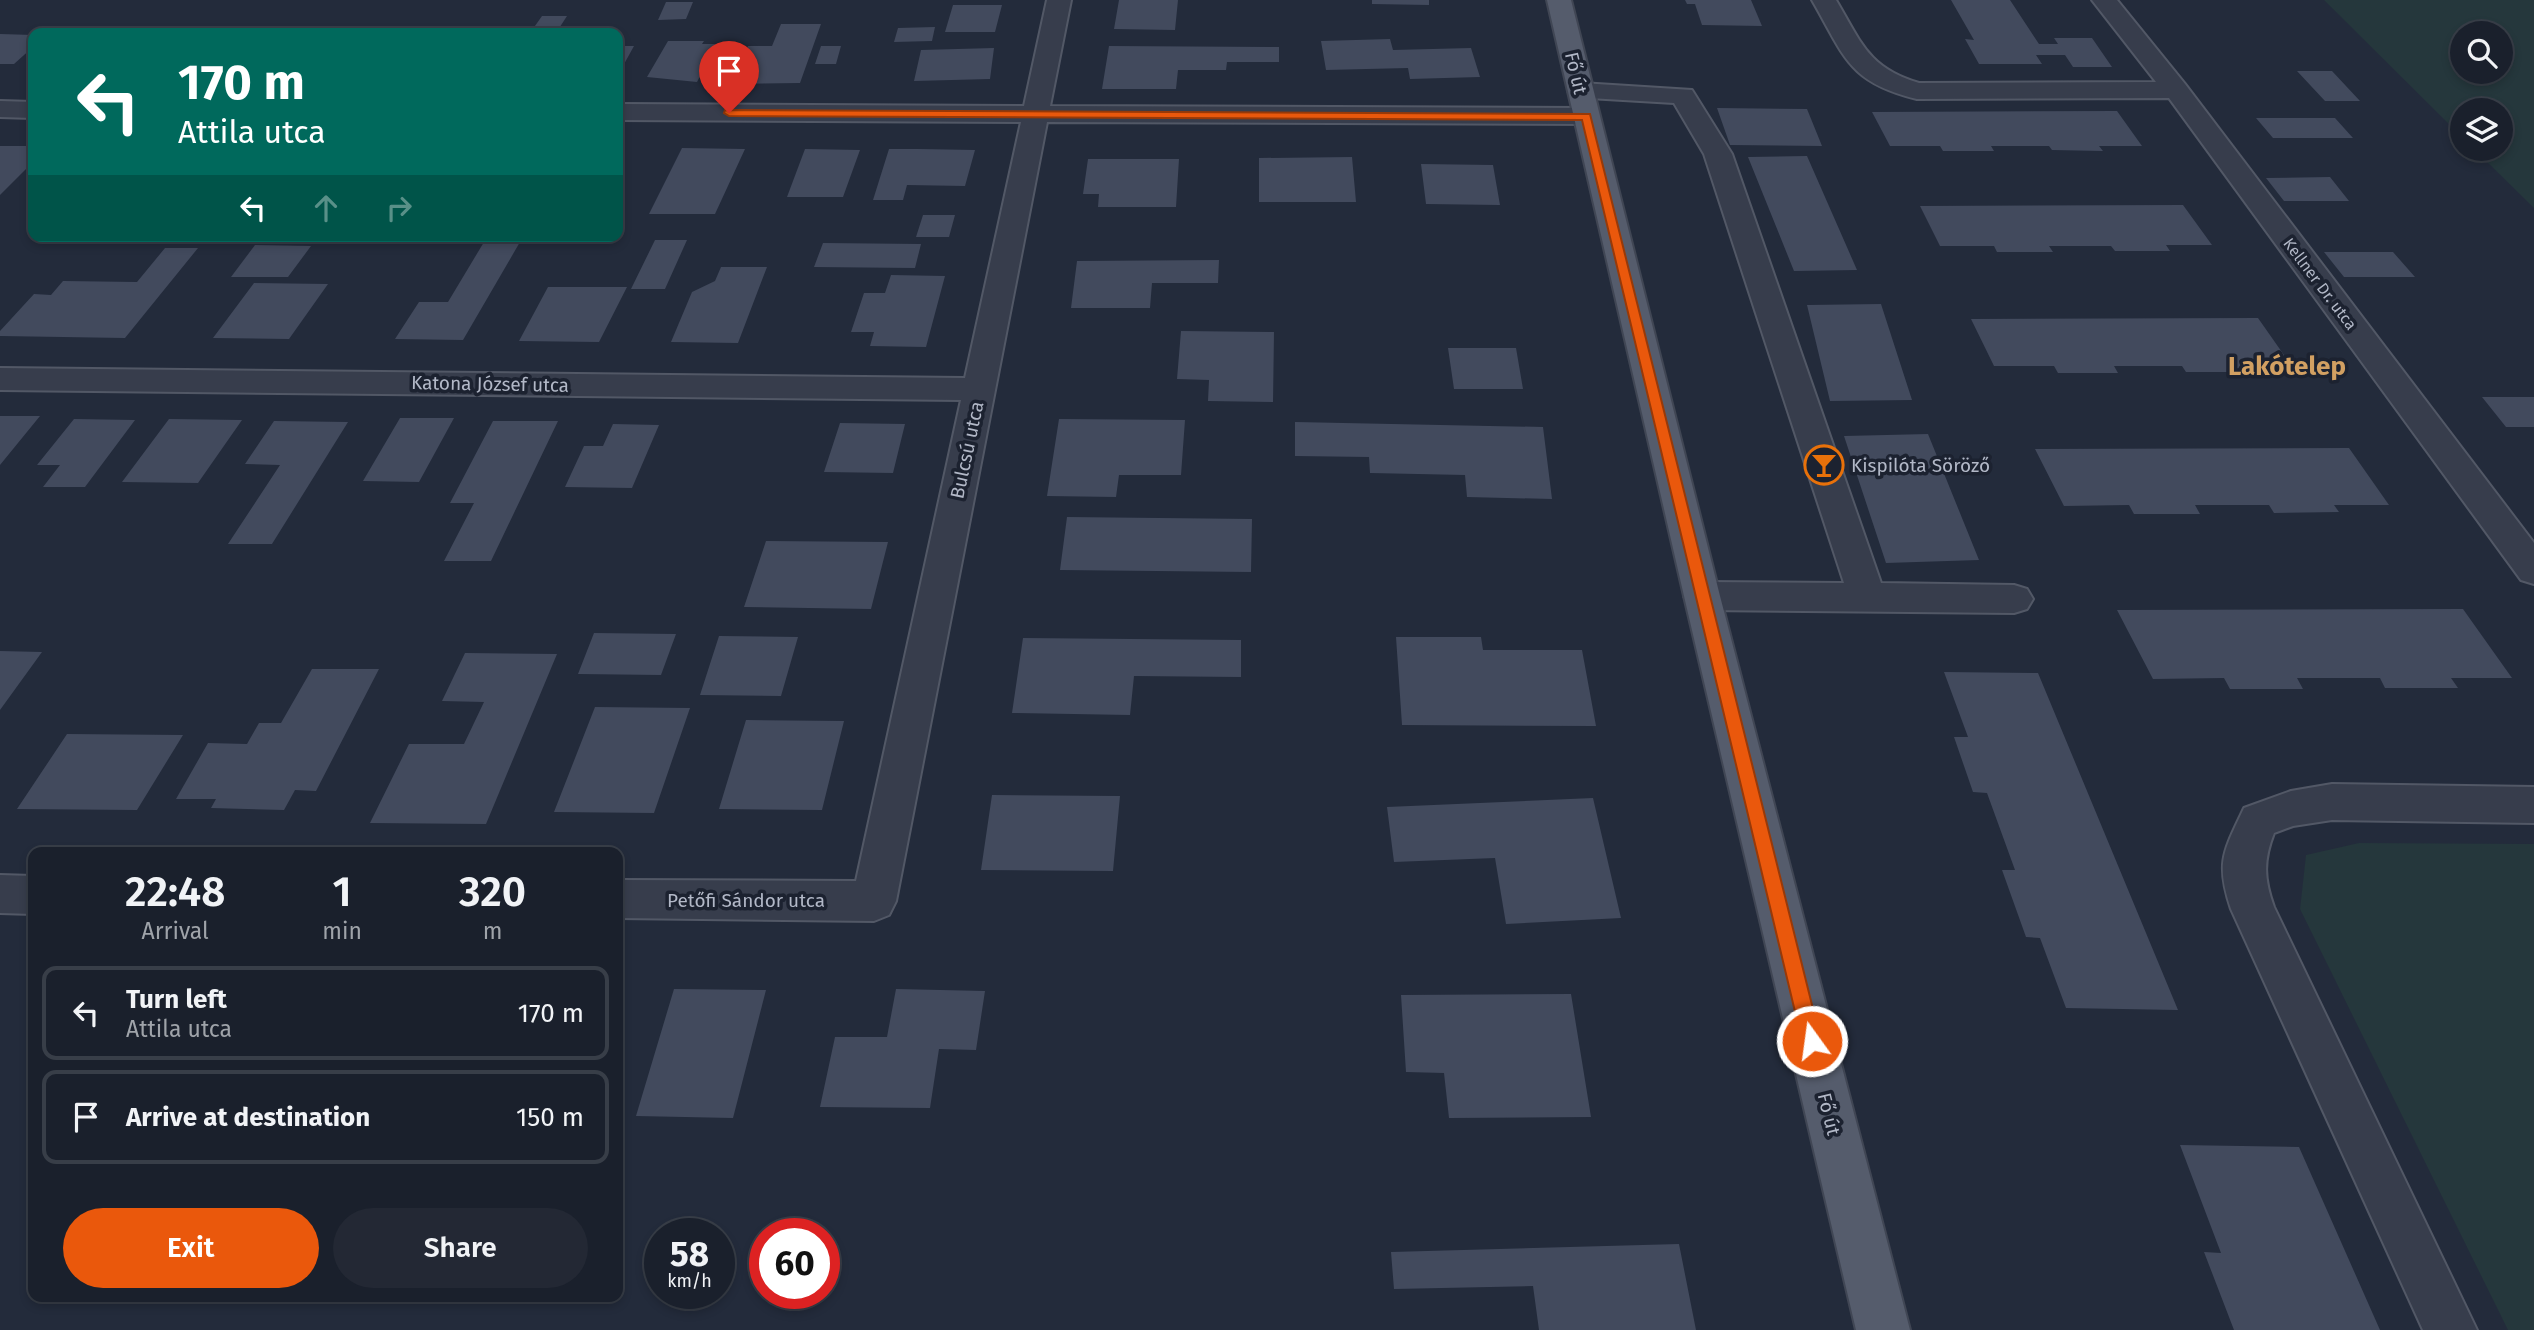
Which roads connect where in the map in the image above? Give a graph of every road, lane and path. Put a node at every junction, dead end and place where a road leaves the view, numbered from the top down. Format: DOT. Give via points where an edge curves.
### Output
graph roads {
  1 [pos="1059,0"];
  2 [pos="1559,0"];
  3 [pos="1824,0"];
  4 [pos="2104,0"];
  5 [pos="2176,90"];
  6 [pos="1583,104"];
  7 [pos="0,109"];
  8 [pos="28,110"];
  9 [pos="623,112"];
  10 [pos="1036,114"];
  11 [pos="0,379"];
  12 [pos="979,389"];
  13 [pos="2534,570"];
  14 [pos="1702,596"];
  15 [pos="1867,597"];
  16 [pos="2014,599"];
  17 [pos="2534,805"];
  18 [pos="0,894"];
  19 [pos="28,895"];
  20 [pos="623,899"];
  21 [pos="874,901"];
  22 [pos="1883,1330"];
  23 [pos="2450,1330"];
  1 -- 10 [label="street, Bulcsú utca"];
  2 -- 6 [label="main road, Fő út"];
  3 -- 5 [label="street" via="1861,63 1886,82 1917,91"];
  4 -- 5 [label="street, Kellner Dr. utca"];
  5 -- 13 [label="street, Kellner Dr. utca"];
  6 -- 10 [label="street"];
  6 -- 14 [label="main road, Fő út"];
  6 -- 15 [label="street" via="1683,96 1718,154"];
  7 -- 8 [label="street"];
  9 -- 10 [label="street"];
  10 -- 12 [label="street, Bulcsú utca"];
  11 -- 12 [label="street, Katona József utca"];
  12 -- 21 [label="street, Bulcsú utca"];
  14 -- 15 [label="street"];
  14 -- 22 [label="main road, Fő út"];
  15 -- 16 [label="street"];
  17 -- 23 [label="street" via="2332,802 2291,809 2259,821 2242,859 2242,877 2253,909"];
  18 -- 19 [label="street"];
  20 -- 21 [label="street, Petőfi Sándor utca"];
}
